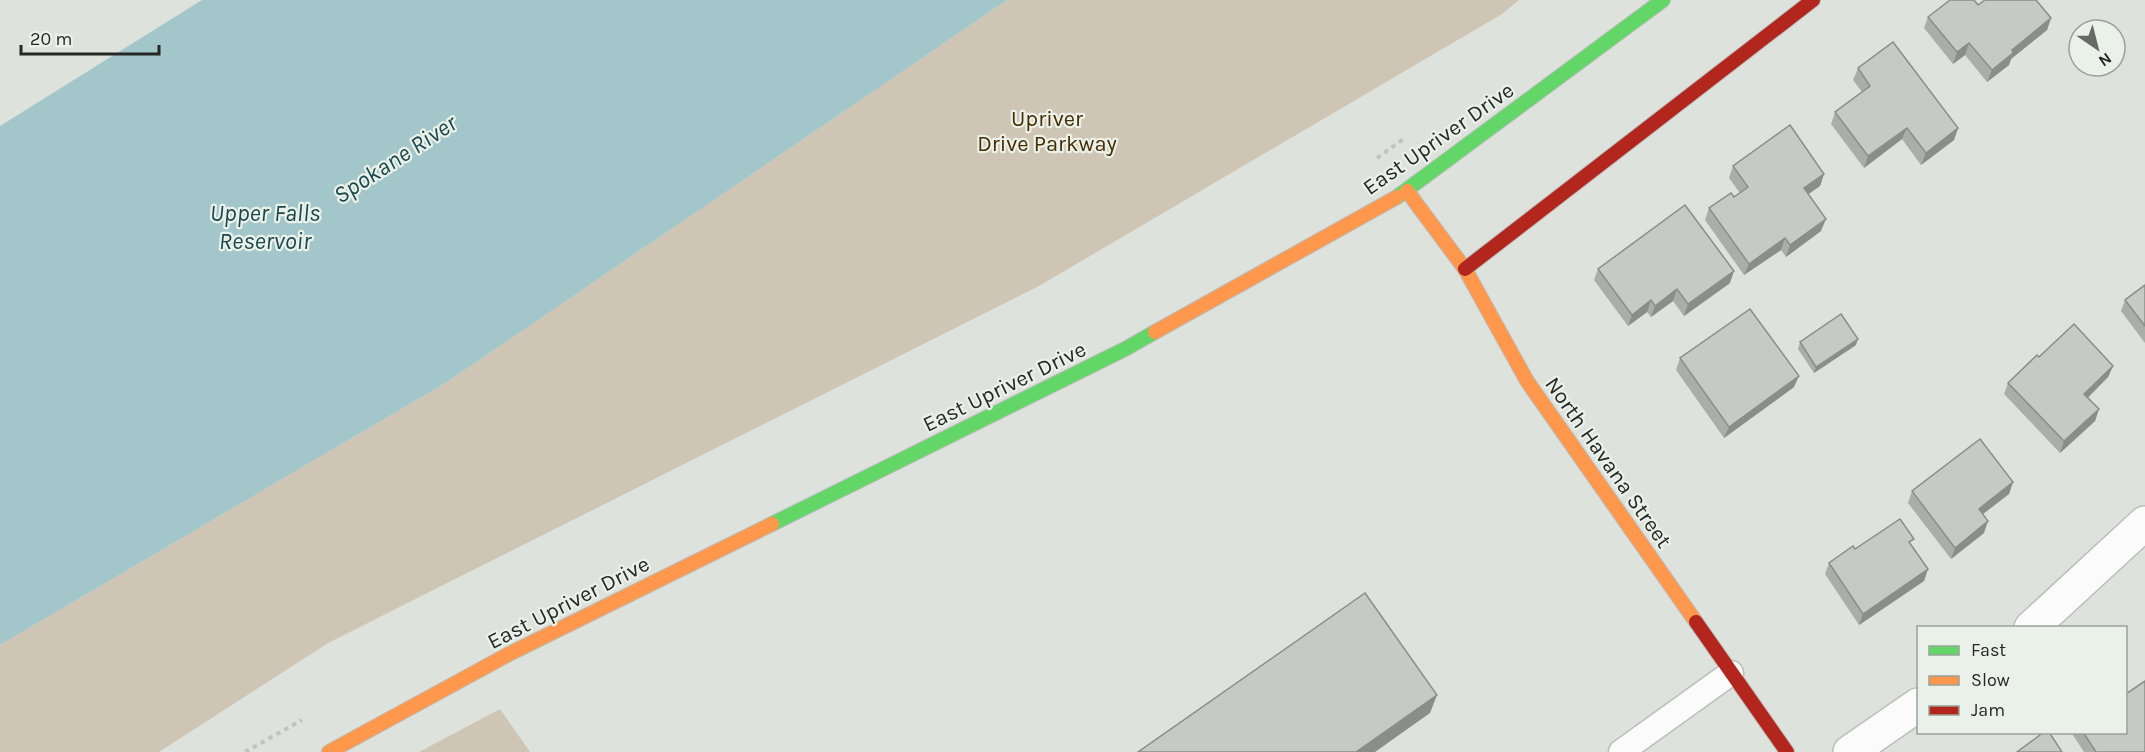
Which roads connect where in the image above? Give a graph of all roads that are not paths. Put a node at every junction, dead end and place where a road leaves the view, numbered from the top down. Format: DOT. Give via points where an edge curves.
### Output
graph roads {
  1 [pos="1664,0"];
  2 [pos="1814,0"];
  3 [pos="1407,191"];
  4 [pos="1465,269"];
  5 [pos="2145,523"];
  6 [pos="2032,626"];
  7 [pos="1731,673"];
  8 [pos="1917,706"];
  9 [pos="328,752"];
  10 [pos="1621,752"];
  11 [pos="1786,752"];
  12 [pos="1850,752"];
  1 -- 3 [label="street, East Upriver Drive"];
  2 -- 4 [label="street"];
  3 -- 4 [label="street, North Havana Street"];
  3 -- 9 [label="street, East Upriver Drive" via="1125,349 509,654"];
  4 -- 7 [label="street, North Havana Street" via="1527,381"];
  5 -- 6 [label="street"];
  7 -- 10 [label="lane"];
  7 -- 11 [label="street, North Havana Street"];
  8 -- 12 [label="street"];
}
